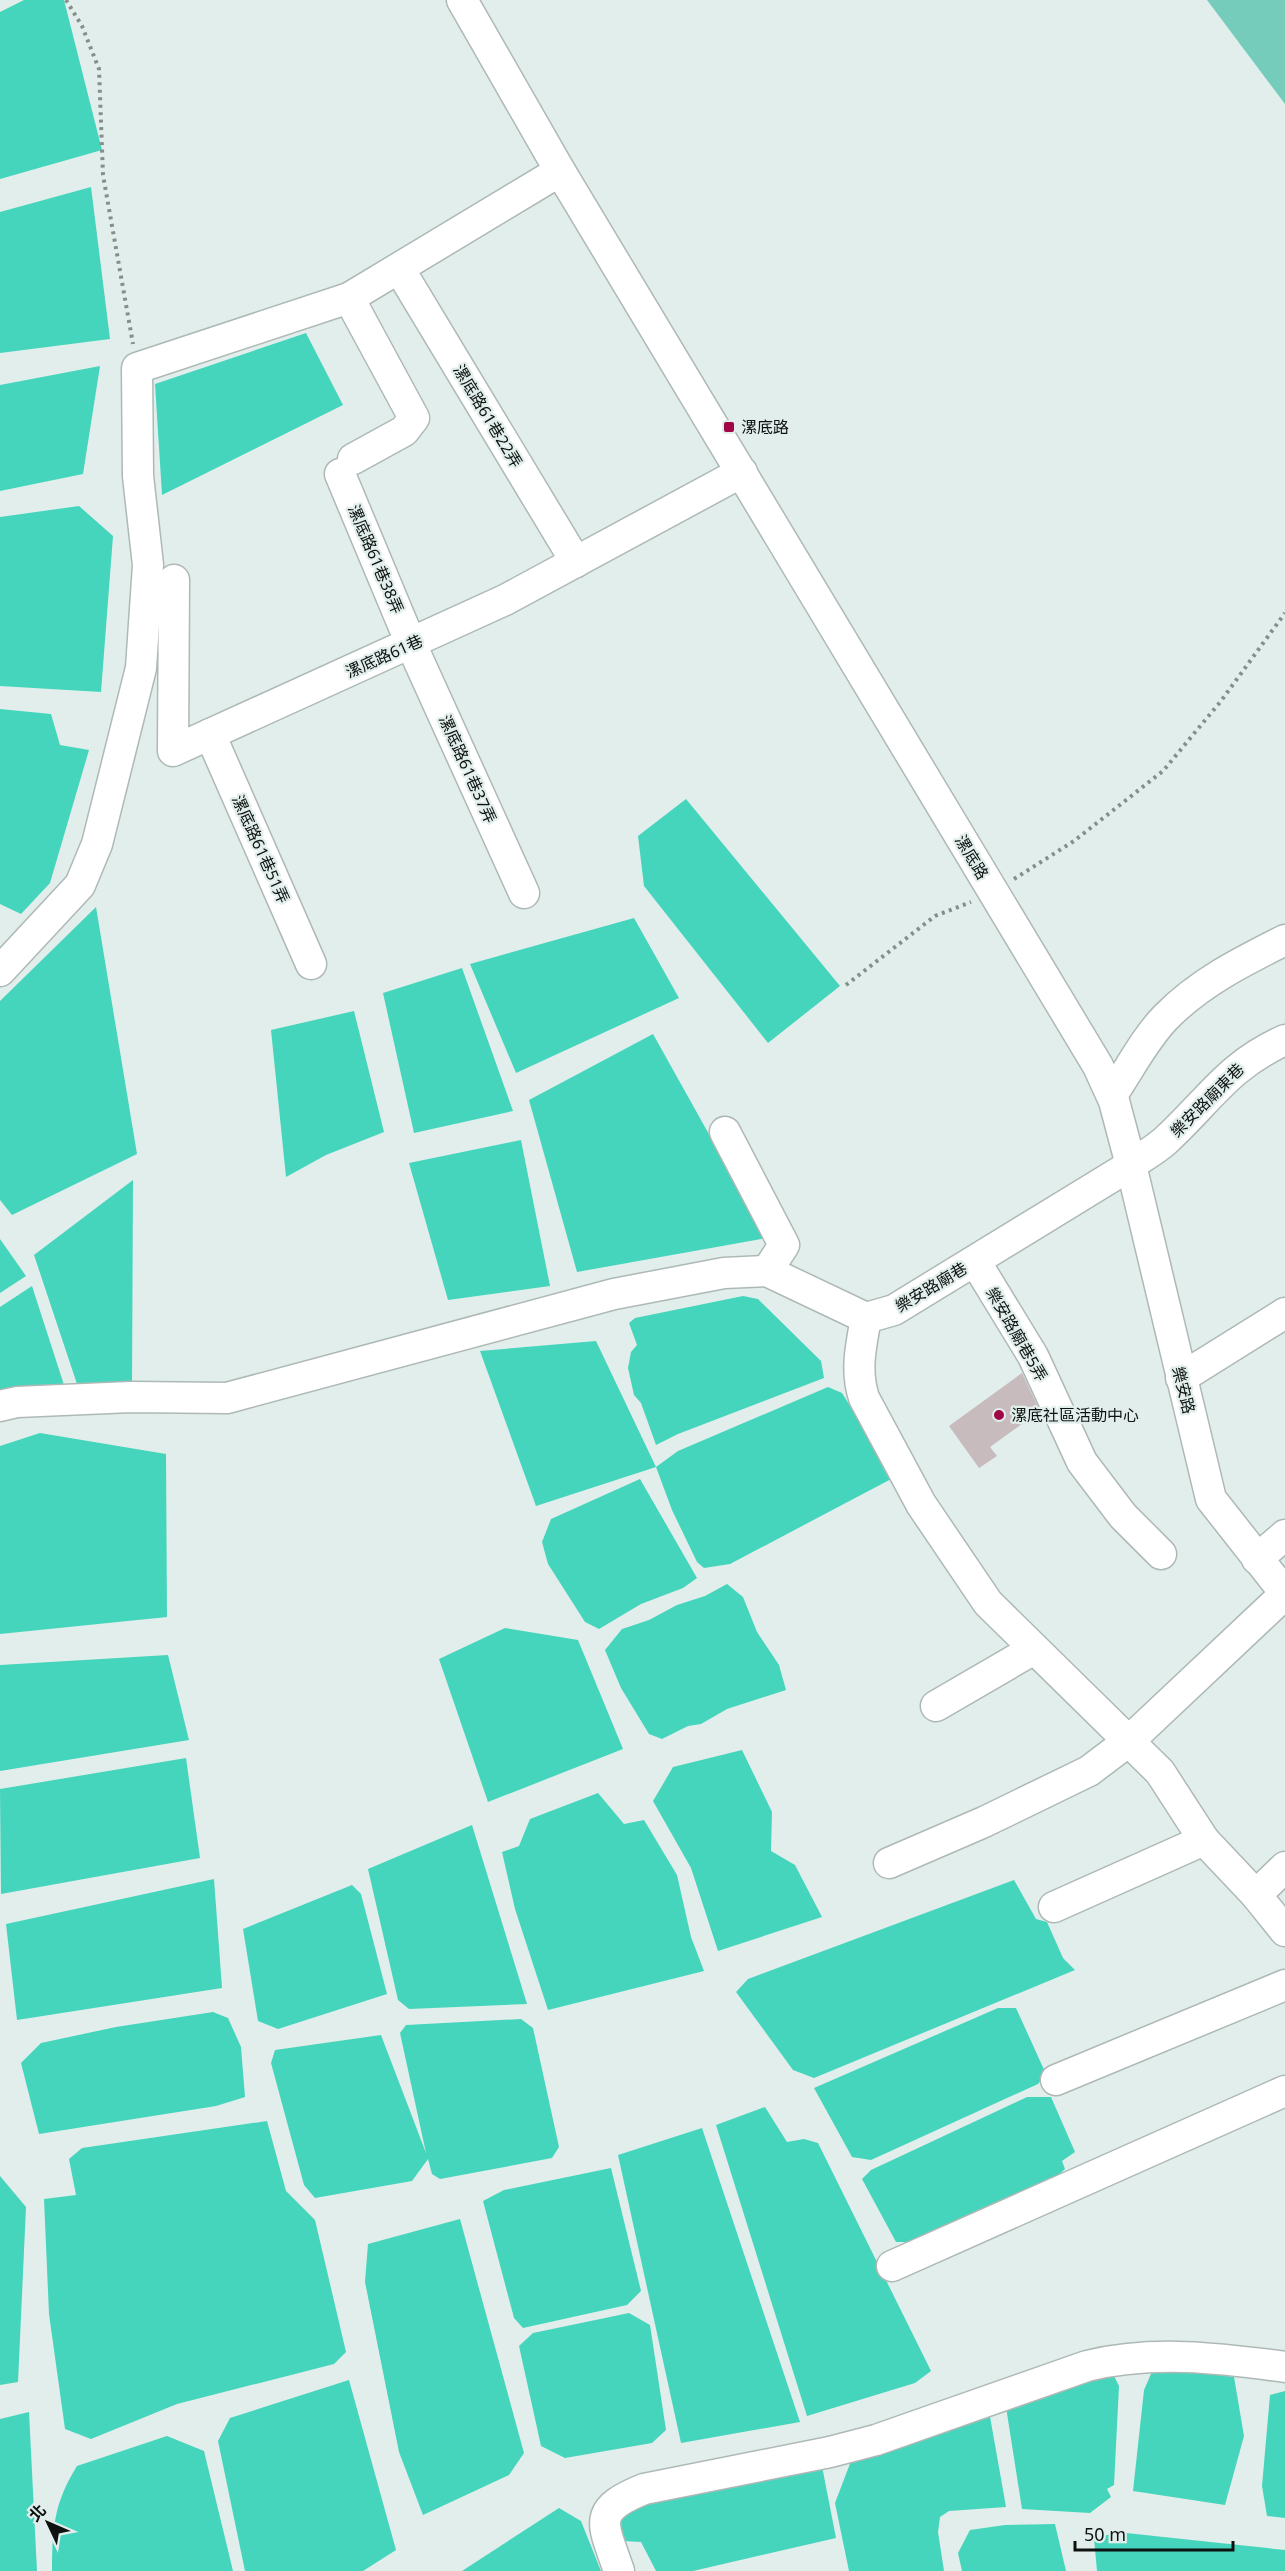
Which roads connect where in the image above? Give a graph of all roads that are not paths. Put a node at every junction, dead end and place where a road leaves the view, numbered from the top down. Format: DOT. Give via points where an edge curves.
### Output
graph roads {
  1 [pos="462,0"];
  2 [pos="560,171"];
  3 [pos="400,270"];
  4 [pos="350,298"];
  5 [pos="742,472"];
  6 [pos="576,562"];
  7 [pos="174,580"];
  8 [pos="411,644"];
  9 [pos="210,734"];
  10 [pos="524,893"];
  11 [pos="1285,940"];
  12 [pos="311,964"];
  13 [pos="0,971"];
  14 [pos="1285,1040"];
  15 [pos="1112,1095"];
  16 [pos="725,1132"];
  17 [pos="1131,1165"];
  18 [pos="975,1261"];
  19 [pos="767,1271"];
  20 [pos="867,1318"];
  21 [pos="1281,1324"];
  22 [pos="1181,1378"];
  23 [pos="0,1406"];
  24 [pos="1285,1535"];
  25 [pos="1161,1554"];
  26 [pos="1257,1558"];
  27 [pos="1285,1594"];
  28 [pos="1034,1649"];
  29 [pos="936,1706"];
  30 [pos="1130,1740"];
  31 [pos="1204,1840"];
  32 [pos="888,1863"];
  33 [pos="1285,1867"];
  34 [pos="1256,1894"];
  35 [pos="1054,1906"];
  36 [pos="1285,1931"];
  37 [pos="1285,1985"];
  38 [pos="1056,2080"];
  39 [pos="1285,2091"];
  40 [pos="892,2266"];
  41 [pos="1285,2367"];
  42 [pos="619,2571"];
  1 -- 2 [label="street, 漯底路"];
  2 -- 3 [label="street"];
  2 -- 5 [label="street, 漯底路"];
  3 -- 4 [label="street"];
  3 -- 6 [label="street, 漯底路61巷22弄"];
  4 -- 8 [label="street, 漯底路61巷38弄" via="414,418 404,431 347,466"];
  4 -- 13 [label="street" via="137,368 138,476 148,565 141,668 97,844 80,885"];
  5 -- 6 [label="street, 漯底路61巷"];
  5 -- 15 [label="street, 漯底路"];
  6 -- 8 [label="street, 漯底路61巷"];
  7 -- 9 [label="street, 漯底路61巷" via="174,751"];
  8 -- 9 [label="street, 漯底路61巷"];
  8 -- 10 [label="street, 漯底路61巷37弄"];
  9 -- 12 [label="street, 漯底路61巷51弄"];
  11 -- 15 [label="street" via="1197,989 1164,1020"];
  14 -- 17 [label="street, 樂安路廟東巷" via="1248,1059 1213,1089 1165,1142"];
  15 -- 17 [label="street, 漯底路"];
  16 -- 19 [label="street" via="784,1245"];
  17 -- 18 [label="street, 樂安路廟巷"];
  17 -- 22 [label="street, 樂安路"];
  18 -- 20 [label="street, 樂安路廟巷" via="894,1310"];
  18 -- 25 [label="street, 樂安路廟巷5弄" via="1033,1356 1082,1462 1123,1516"];
  19 -- 20 [label="street"];
  19 -- 23 [label="street" via="724,1273 614,1294 227,1398 119,1398"];
  20 -- 28 [label="street" via="858,1380 864,1398 921,1504 963,1567 988,1603"];
  21 -- 22 [label="street"];
  22 -- 26 [label="street, 樂安路" via="1211,1499"];
  24 -- 26 [label="street"];
  26 -- 27 [label="street, 樂安路"];
  27 -- 30 [label="street"];
  28 -- 29 [label="street"];
  28 -- 30 [label="street"];
  30 -- 31 [label="street" via="1171,1785"];
  30 -- 32 [label="street" via="1089,1771"];
  31 -- 34 [label="street"];
  31 -- 35 [label="street"];
  33 -- 34 [label="street"];
  34 -- 36 [label="street"];
  37 -- 38 [label="street"];
  39 -- 40 [label="street"];
  41 -- 42 [label="street" via="1230,2359 1116,2359 865,2443 644,2489 619,2499 605,2516"];
}
